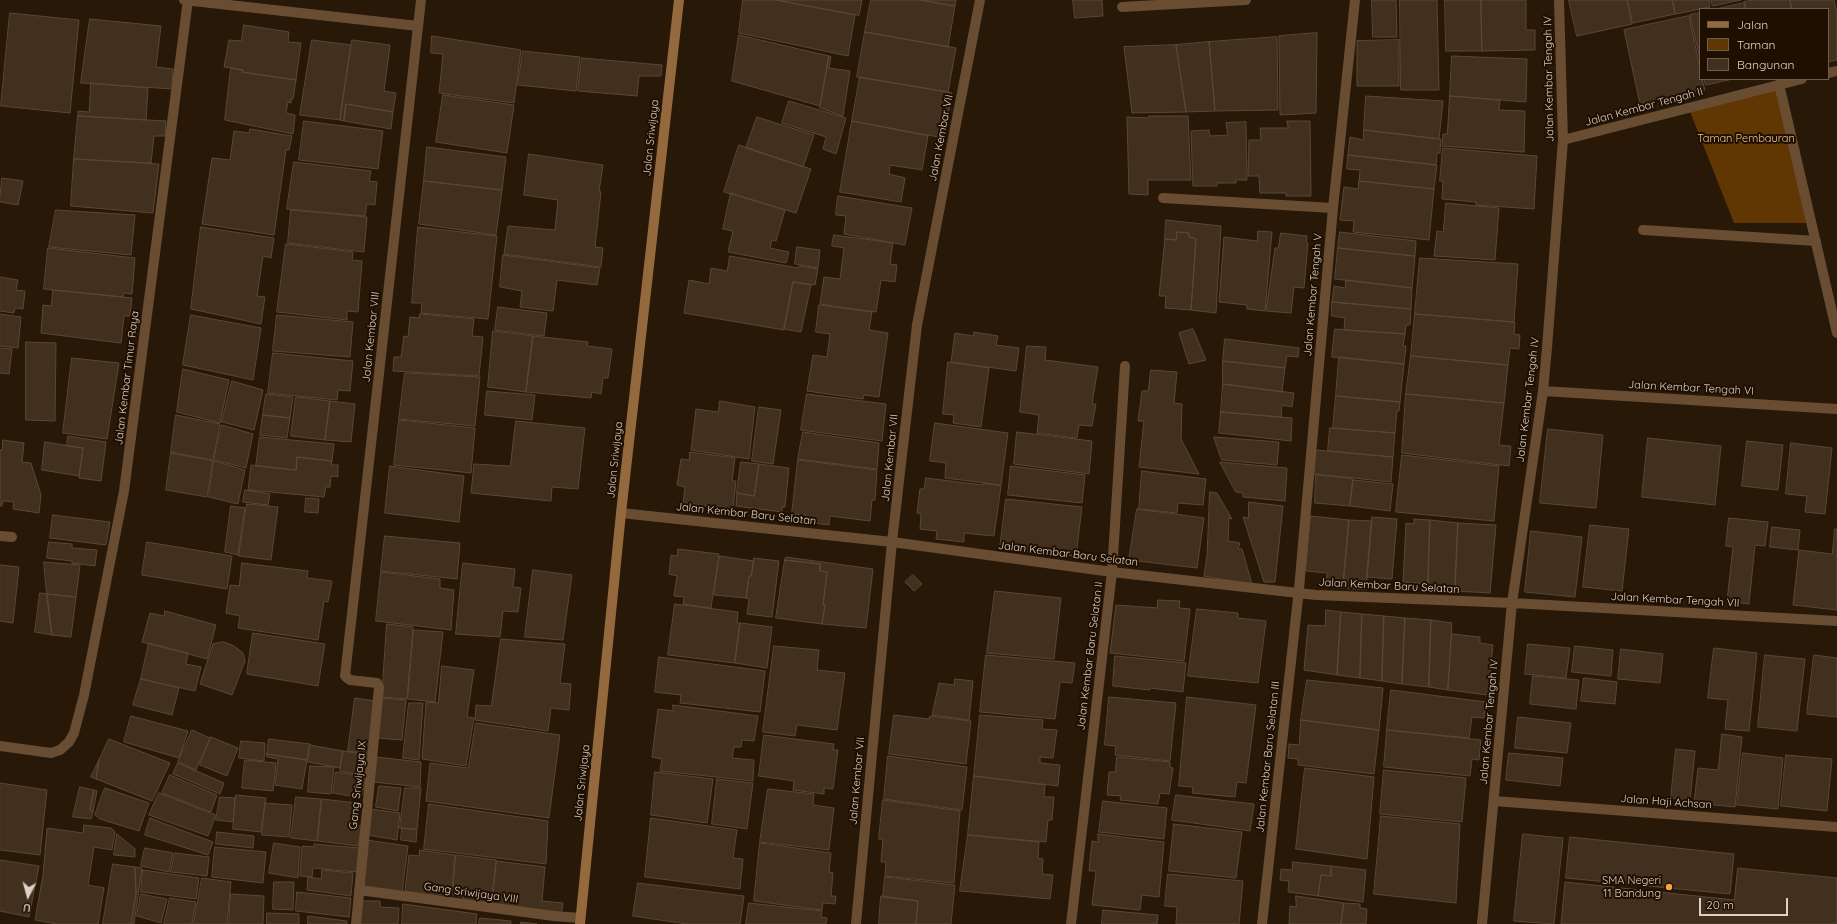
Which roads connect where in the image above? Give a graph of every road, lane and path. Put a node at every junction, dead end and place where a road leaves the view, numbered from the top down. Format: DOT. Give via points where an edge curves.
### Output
graph roads {
  1 [pos="184,0"];
  2 [pos="188,0"];
  3 [pos="421,0"];
  4 [pos="679,0"];
  5 [pos="980,0"];
  6 [pos="1246,0"];
  7 [pos="1355,0"];
  8 [pos="1559,0"];
  9 [pos="1122,7"];
  10 [pos="418,26"];
  11 [pos="1797,80"];
  12 [pos="1779,84"];
  13 [pos="1563,140"];
  14 [pos="1163,198"];
  15 [pos="1332,208"];
  16 [pos="1643,230"];
  17 [pos="1816,241"];
  18 [pos="1837,333"];
  19 [pos="1126,366"];
  20 [pos="1543,391"];
  21 [pos="1837,409"];
  22 [pos="622,513"];
  23 [pos="0,536"];
  24 [pos="12,538"];
  25 [pos="892,542"];
  26 [pos="1112,572"];
  27 [pos="1298,593"];
  28 [pos="1512,603"];
  29 [pos="1837,621"];
  30 [pos="345,676"];
  31 [pos="0,746"];
  32 [pos="1494,801"];
  33 [pos="1837,827"];
  34 [pos="359,890"];
  35 [pos="580,921"];
  36 [pos="356,924"];
  37 [pos="856,924"];
  38 [pos="1071,924"];
  39 [pos="1262,924"];
  40 [pos="1482,924"];
  1 -- 2 [label="street"];
  2 -- 10 [label="street"];
  2 -- 31 [label="street, Jalan Kembar Timur Raya" via="124,491 84,695 74,733 60,750 51,753"];
  3 -- 10 [label="street, Jalan Kembar VIII"];
  4 -- 22 [label="main road, Jalan Sriwijaya"];
  5 -- 25 [label="street, Jalan Kembar VII" via="916,325"];
  6 -- 9 [label="street"];
  7 -- 15 [label="street, Jalan Kembar Tengah V"];
  8 -- 13 [label="street, Jalan Kembar Tengah IV"];
  10 -- 30 [label="street, Jalan Kembar VIII"];
  11 -- 12 [label="street, Jalan Kembar Tengah II"];
  12 -- 13 [label="street, Jalan Kembar Tengah II"];
  12 -- 17 [label="street"];
  13 -- 20 [label="street, Jalan Kembar Tengah IV"];
  14 -- 15 [label="street"];
  15 -- 27 [label="street, Jalan Kembar Tengah V"];
  16 -- 17 [label="street"];
  17 -- 18 [label="street"];
  19 -- 26 [label="street, Jalan Kembar Baru Selatan II"];
  20 -- 21 [label="street, Jalan Kembar Tengah VI"];
  20 -- 28 [label="street, Jalan Kembar Tengah IV"];
  22 -- 25 [label="street, Jalan Kembar Baru Selatan"];
  22 -- 35 [label="main road, Jalan Sriwijaya"];
  23 -- 24 [label="street"];
  25 -- 26 [label="street, Jalan Kembar Baru Selatan"];
  25 -- 37 [label="street, Jalan Kembar VII"];
  26 -- 27 [label="street, Jalan Kembar Baru Selatan"];
  26 -- 38 [label="street, Jalan Kembar Baru Selatan II"];
  27 -- 28 [label="street, Jalan Kembar Baru Selatan"];
  27 -- 39 [label="street, Jalan Kembar Baru Selatan III"];
  28 -- 29 [label="street, Jalan Kembar Tengah VII"];
  28 -- 32 [label="street, Jalan Kembar Tengah IV"];
  30 -- 34 [label="street, Gang Sriwijaya IX" via="350,680 376,684 379,687"];
  32 -- 33 [label="street, Jalan Haji Achsan"];
  32 -- 40 [label="street, Jalan Kembar Tengah IV"];
  34 -- 35 [label="street, Gang Sriwijaya VIII"];
  34 -- 36 [label="street, Gang Sriwijaya IX"];
}
